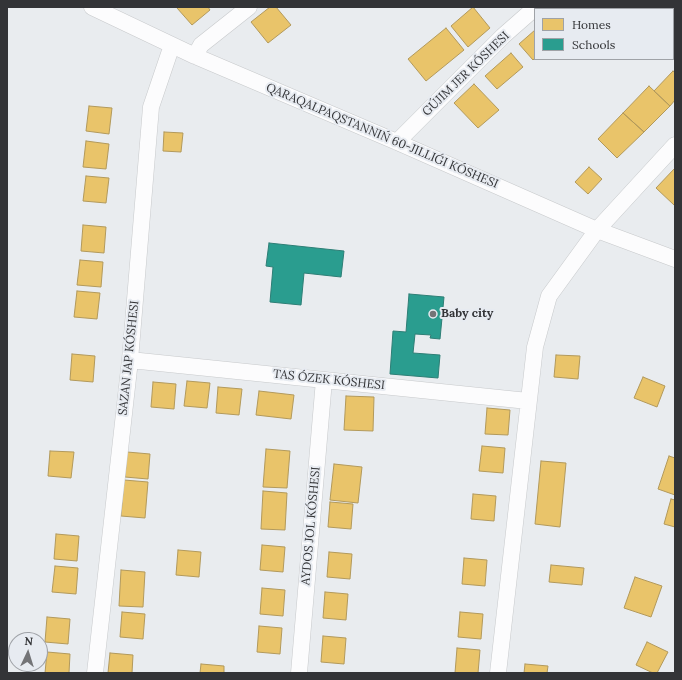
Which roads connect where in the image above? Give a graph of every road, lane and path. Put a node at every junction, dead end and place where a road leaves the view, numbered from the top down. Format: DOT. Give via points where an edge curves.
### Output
graph roads {
  1 [pos="92,7"];
  2 [pos="249,7"];
  3 [pos="534,9"];
  4 [pos="172,45"];
  5 [pos="195,56"];
  6 [pos="397,142"];
  7 [pos="675,145"];
  8 [pos="597,230"];
  9 [pos="675,259"];
  10 [pos="130,360"];
  11 [pos="324,380"];
  12 [pos="528,401"];
  13 [pos="94,673"];
  14 [pos="299,673"];
  15 [pos="498,673"];
  1 -- 4 [label="street"];
  2 -- 5 [label="street" via="201,45"];
  3 -- 6 [label="street, GÚJIM JER KÓSHESI" via="503,36"];
  4 -- 5 [label="street"];
  4 -- 10 [label="street, SAZAN JAP KÓSHESI" via="151,107"];
  5 -- 6 [label="street"];
  6 -- 8 [label="street"];
  7 -- 8 [label="street"];
  8 -- 9 [label="street"];
  8 -- 12 [label="street" via="549,296 535,346"];
  10 -- 11 [label="street, TAS ÓZEK KÓSHESI"];
  10 -- 13 [label="street, SAZAN JAP KÓSHESI"];
  11 -- 12 [label="street, TAS ÓZEK KÓSHESI"];
  11 -- 14 [label="street, AYDOS JOL KÓSHESI"];
  12 -- 15 [label="street"];
}
